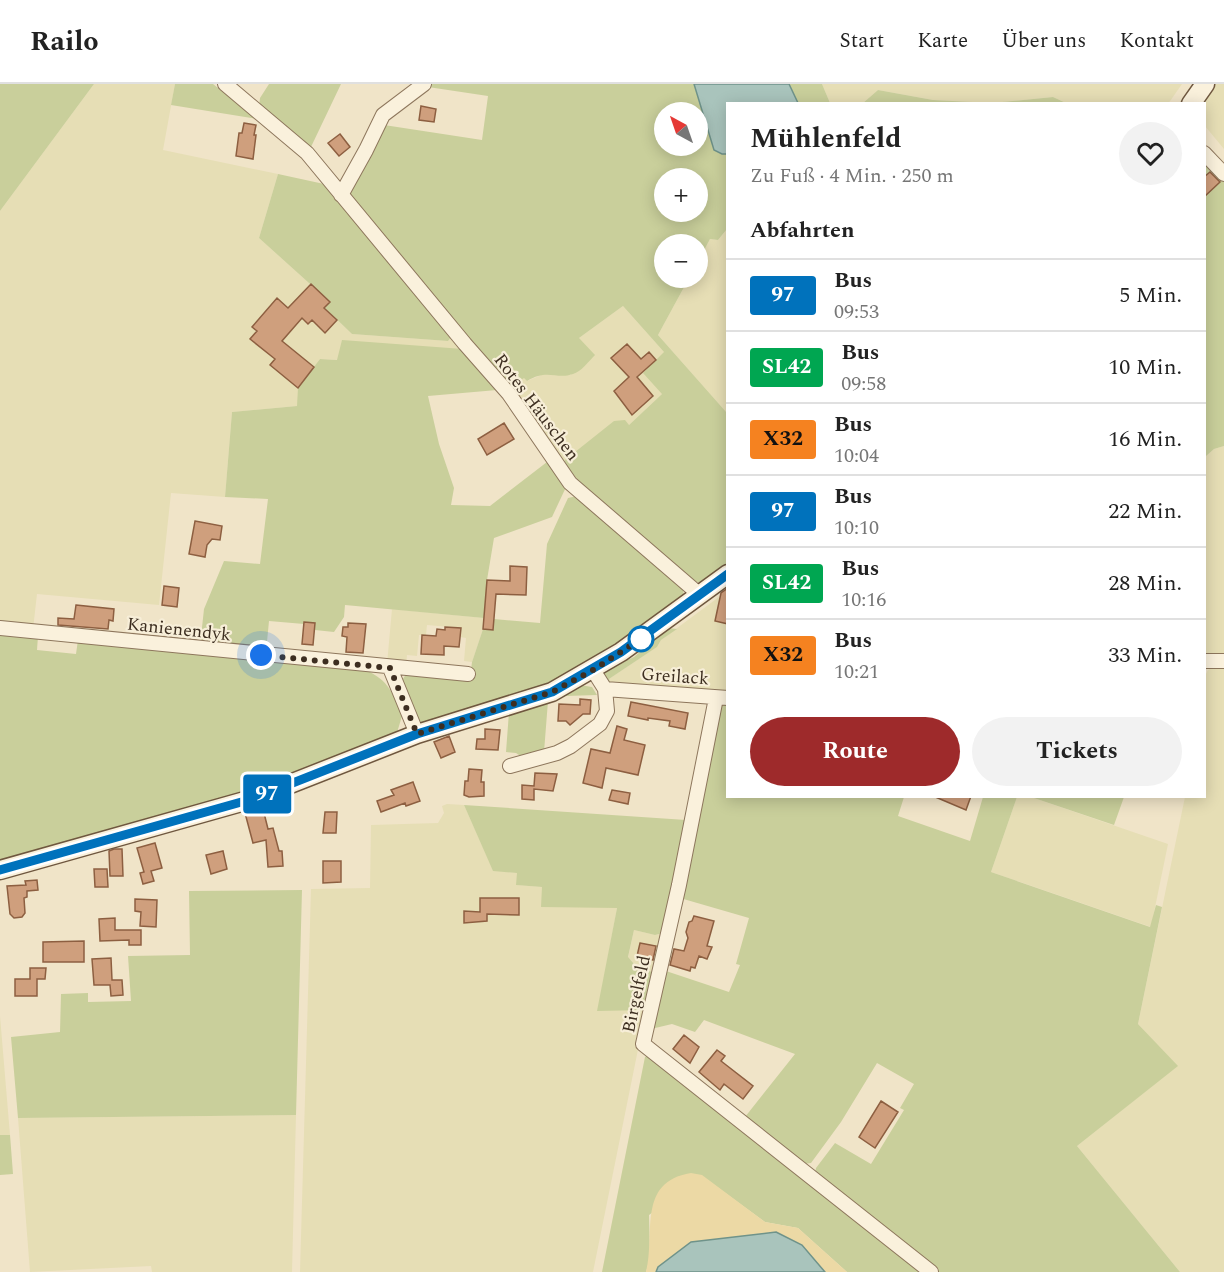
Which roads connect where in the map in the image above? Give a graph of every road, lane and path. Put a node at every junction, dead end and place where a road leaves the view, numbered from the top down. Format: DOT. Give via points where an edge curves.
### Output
graph roads {
  1 [pos="225,84"];
  2 [pos="424,84"];
  3 [pos="1205,84"];
  4 [pos="1192,102"];
  5 [pos="1206,155"];
  6 [pos="1224,174"];
  7 [pos="340,195"];
  8 [pos="726,576"];
  9 [pos="700,595"];
  10 [pos="0,628"];
  11 [pos="1206,661"];
  12 [pos="1224,661"];
  13 [pos="390,668"];
  14 [pos="593,670"];
  15 [pos="468,674"];
  16 [pos="605,689"];
  17 [pos="722,698"];
  18 [pos="417,734"];
  19 [pos="510,766"];
  20 [pos="0,870"];
  21 [pos="931,1272"];
  1 -- 7 [label="street, Rotes Häuschen" via="307,153"];
  2 -- 7 [label="street" via="383,116"];
  3 -- 4 [label="main road"];
  5 -- 6 [label="street"];
  7 -- 9 [label="street, Rotes Häuschen" via="509,394 570,483"];
  8 -- 9 [label="main road"];
  9 -- 14 [label="main road"];
  10 -- 13 [label="street, Kanienendyk"];
  11 -- 12 [label="street"];
  13 -- 15 [label="street, Kanienendyk"];
  13 -- 18 [label="street"];
  14 -- 16 [label="street"];
  14 -- 18 [label="main road" via="552,692"];
  16 -- 17 [label="street, Greilack"];
  16 -- 19 [label="street" via="607,711 600,724 557,753"];
  17 -- 21 [label="street, Birgelfeld" via="643,1044"];
  18 -- 20 [label="main road" via="252,799"];
}
